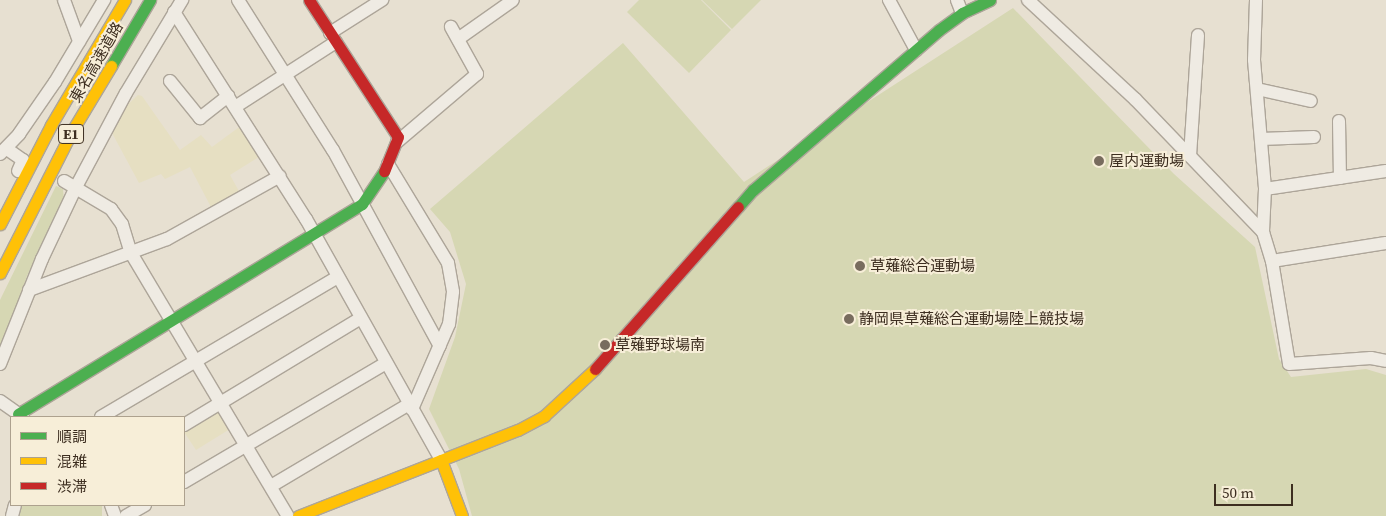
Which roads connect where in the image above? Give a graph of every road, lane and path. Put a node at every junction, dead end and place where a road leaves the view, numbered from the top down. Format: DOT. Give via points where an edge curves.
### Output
graph roads {
  1 [pos="64,0"];
  2 [pos="104,0"];
  3 [pos="125,0"];
  4 [pos="150,0"];
  5 [pos="182,0"];
  6 [pos="238,0"];
  7 [pos="309,0"];
  8 [pos="382,0"];
  9 [pos="513,0"];
  10 [pos="889,0"];
  11 [pos="958,0"];
  12 [pos="990,0"];
  13 [pos="1028,0"];
  14 [pos="1256,0"];
  15 [pos="174,12"];
  16 [pos="962,13"];
  17 [pos="451,27"];
  18 [pos="1198,35"];
  19 [pos="333,38"];
  20 [pos="458,39"];
  21 [pos="79,41"];
  22 [pos="916,50"];
  23 [pos="285,75"];
  24 [pos="170,81"];
  25 [pos="1257,89"];
  26 [pos="228,96"];
  27 [pos="1311,101"];
  28 [pos="235,107"];
  29 [pos="1339,121"];
  30 [pos="1314,137"];
  31 [pos="1262,139"];
  32 [pos="397,142"];
  33 [pos="3,151"];
  34 [pos="1190,156"];
  35 [pos="388,164"];
  36 [pos="1386,171"];
  37 [pos="280,176"];
  38 [pos="1340,178"];
  39 [pos="64,181"];
  40 [pos="76,187"];
  41 [pos="1265,189"];
  42 [pos="362,204"];
  43 [pos="0,208"];
  44 [pos="0,224"];
  45 [pos="1263,232"];
  46 [pos="315,235"];
  47 [pos="1386,243"];
  48 [pos="131,253"];
  49 [pos="1272,261"];
  50 [pos="0,273"];
  51 [pos="338,277"];
  52 [pos="29,290"];
  53 [pos="361,318"];
  54 [pos="172,320"];
  55 [pos="440,346"];
  56 [pos="196,360"];
  57 [pos="1386,361"];
  58 [pos="386,363"];
  59 [pos="0,364"];
  60 [pos="0,401"];
  61 [pos="222,402"];
  62 [pos="410,406"];
  63 [pos="20,416"];
  64 [pos="103,416"];
  65 [pos="185,424"];
  66 [pos="246,444"];
  67 [pos="442,460"];
  68 [pos="185,481"];
  69 [pos="271,486"];
  70 [pos="143,506"];
  71 [pos="126,516"];
  72 [pos="288,516"];
  73 [pos="298,516"];
  74 [pos="462,516"];
  1 -- 21 [label="street"];
  2 -- 21 [label="street"];
  3 -- 44 [label="main road, 東名高速道路 / E1" via="51,125"];
  4 -- 50 [label="main road, 東名高速道路 / E1" via="72,131"];
  5 -- 15 [label="street"];
  6 -- 23 [label="street"];
  7 -- 19 [label="main road"];
  8 -- 19 [label="street"];
  9 -- 20 [label="street"];
  10 -- 22 [label="street"];
  11 -- 16 [label="street"];
  12 -- 16 [label="main road"];
  13 -- 34 [label="street" via="1135,99"];
  14 -- 25 [label="street"];
  15 -- 26 [label="street"];
  15 -- 40 [label="street"];
  16 -- 22 [label="main road"];
  17 -- 20 [label="street"];
  18 -- 34 [label="street"];
  19 -- 23 [label="street"];
  19 -- 32 [label="main road" via="398,137"];
  20 -- 32 [label="street" via="477,74"];
  21 -- 33 [label="street" via="55,82"];
  22 -- 67 [label="main road" via="753,190 568,398 518,430"];
  23 -- 28 [label="street"];
  23 -- 42 [label="street"];
  24 -- 26 [label="street" via="200,118"];
  25 -- 27 [label="street"];
  25 -- 31 [label="street"];
  26 -- 28 [label="street"];
  28 -- 37 [label="street"];
  29 -- 38 [label="street"];
  30 -- 31 [label="street"];
  31 -- 41 [label="street"];
  32 -- 35 [label="main road"];
  33 -- 43 [label="street" via="24,160"];
  34 -- 45 [label="street"];
  35 -- 42 [label="main road"];
  35 -- 55 [label="street" via="448,264 453,310"];
  36 -- 38 [label="street"];
  37 -- 46 [label="street"];
  37 -- 48 [label="street" via="167,239"];
  38 -- 41 [label="street"];
  39 -- 40 [label="street"];
  40 -- 48 [label="street" via="112,208 122,224"];
  40 -- 52 [label="street"];
  41 -- 45 [label="street"];
  42 -- 46 [label="main road"];
  42 -- 55 [label="street"];
  45 -- 49 [label="street"];
  46 -- 51 [label="street"];
  46 -- 54 [label="main road"];
  47 -- 49 [label="street"];
  48 -- 52 [label="street"];
  48 -- 54 [label="street"];
  49 -- 57 [label="street" via="1289,364 1370,358"];
  51 -- 53 [label="street"];
  51 -- 56 [label="street"];
  52 -- 59 [label="street"];
  53 -- 58 [label="street"];
  53 -- 61 [label="street"];
  54 -- 56 [label="street"];
  54 -- 63 [label="main road"];
  55 -- 62 [label="street"];
  56 -- 61 [label="street"];
  56 -- 64 [label="street"];
  58 -- 62 [label="street"];
  58 -- 66 [label="street"];
  60 -- 63 [label="street"];
  61 -- 65 [label="street"];
  61 -- 66 [label="street"];
  62 -- 67 [label="street"];
  62 -- 69 [label="street"];
  66 -- 68 [label="street"];
  66 -- 69 [label="street"];
  67 -- 73 [label="main road"];
  67 -- 74 [label="main road"];
  69 -- 72 [label="street"];
  70 -- 71 [label="street"];
}
